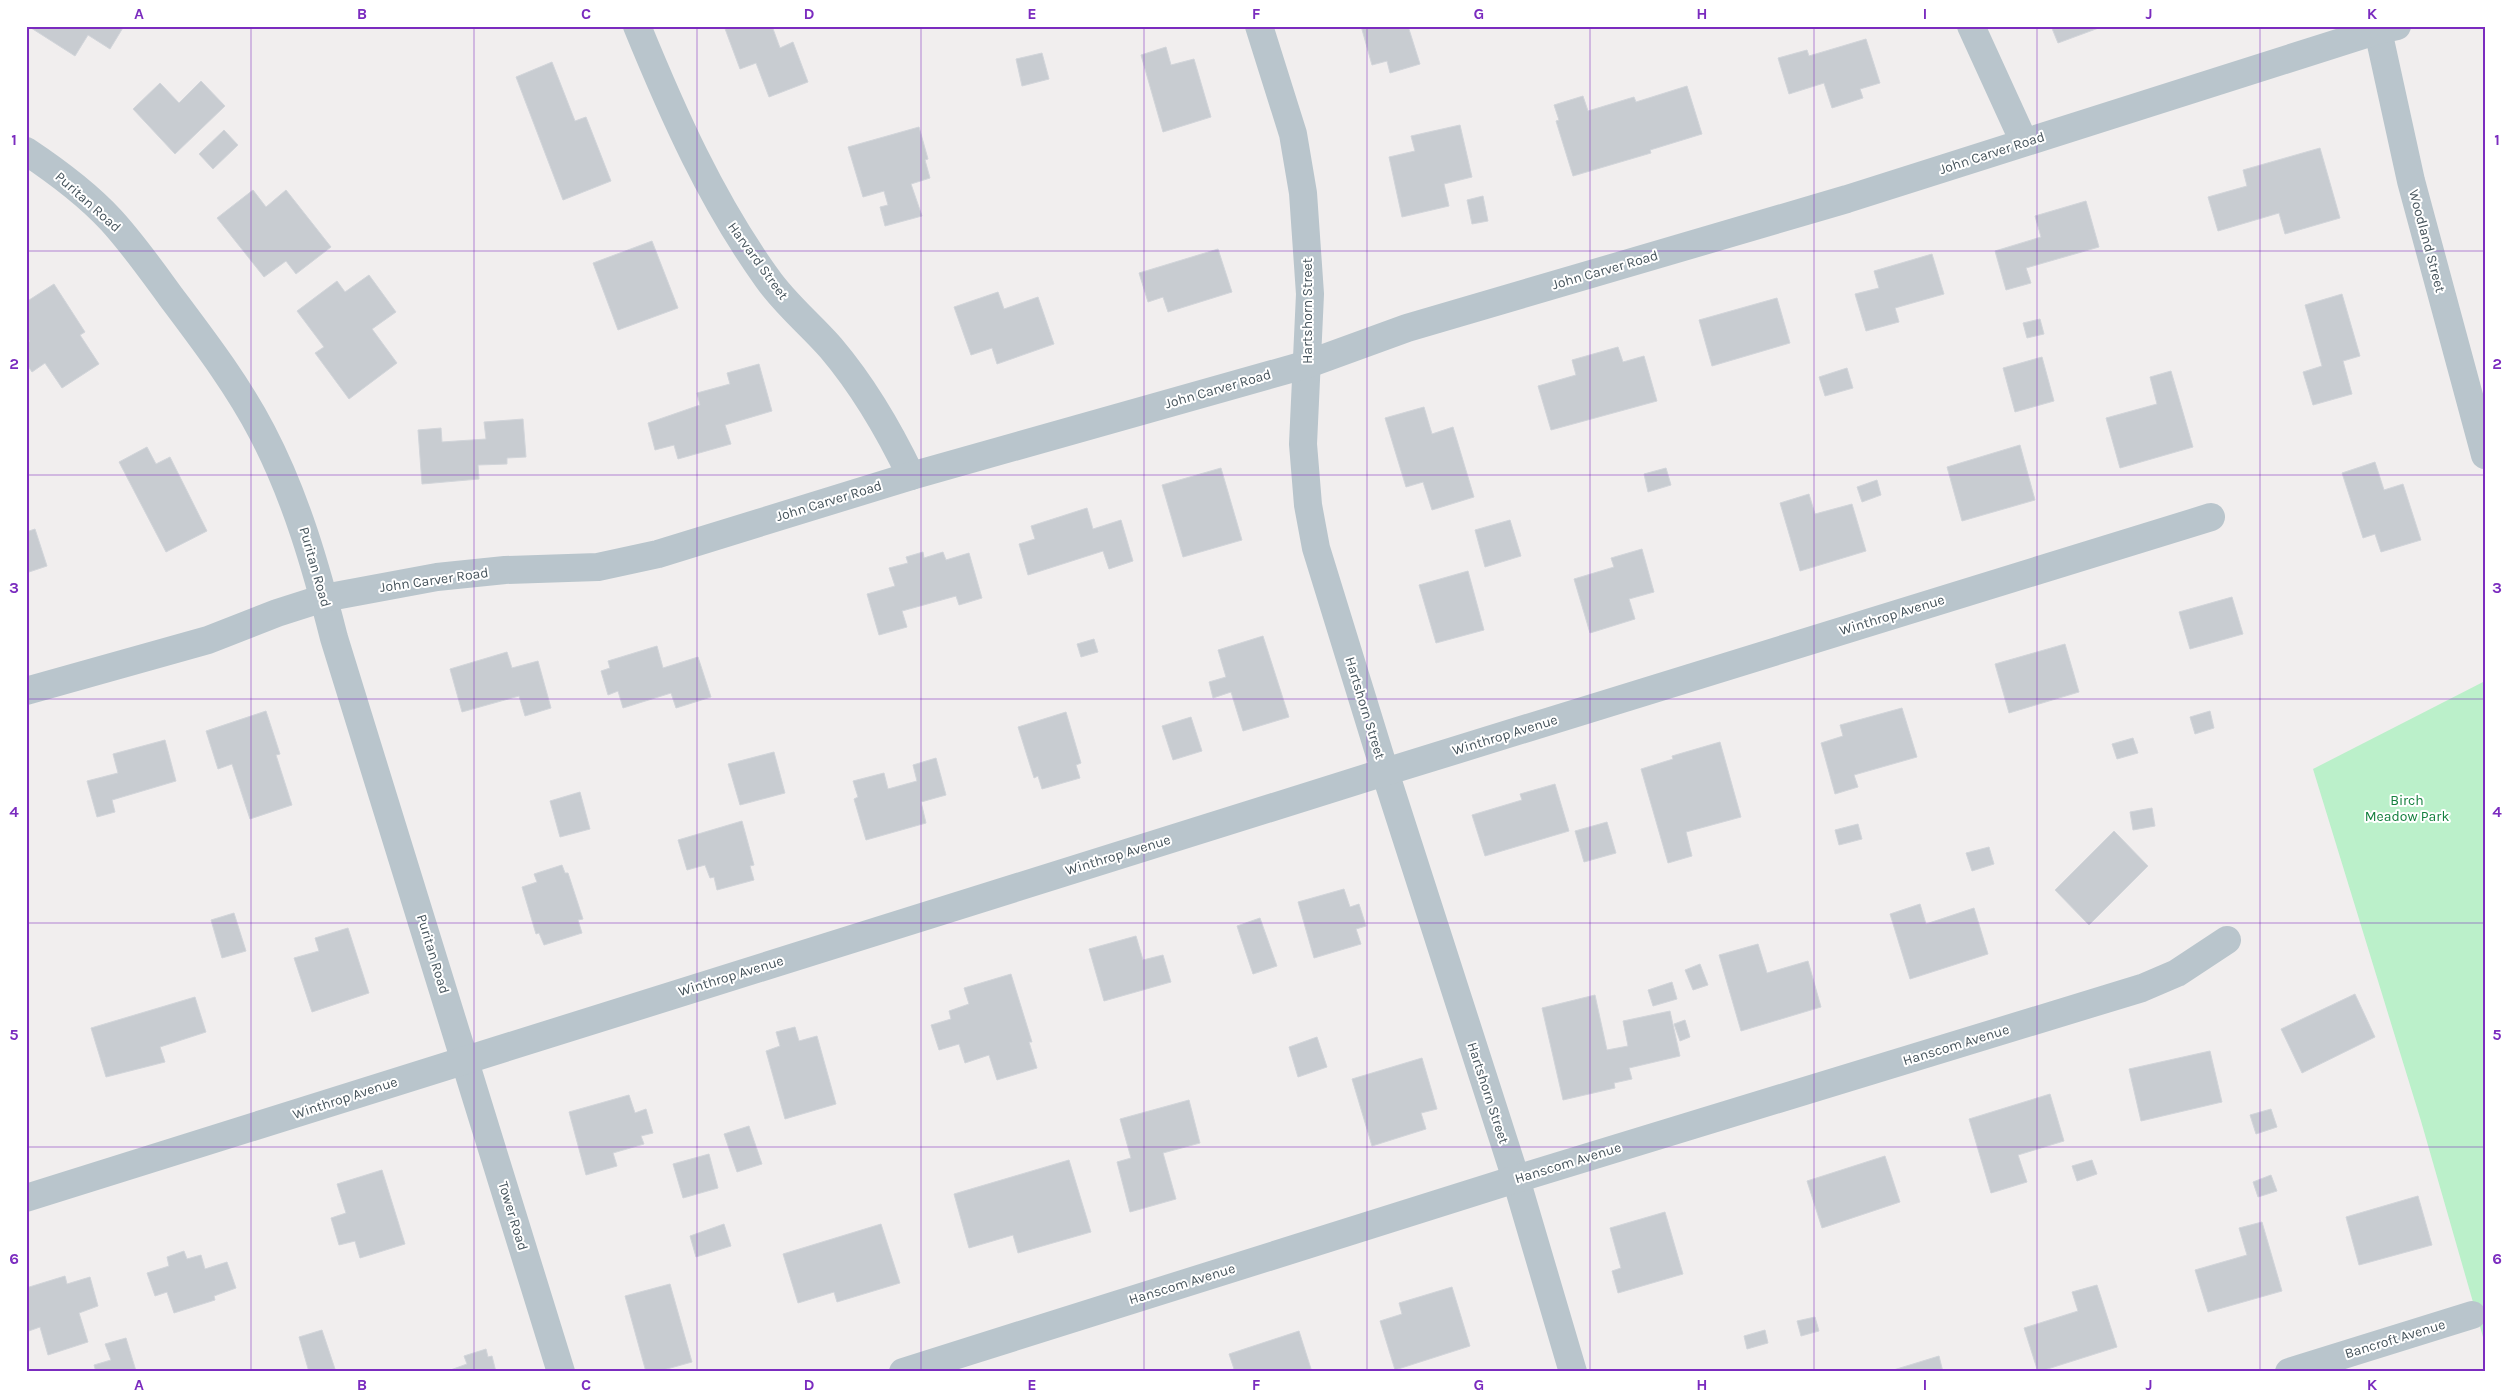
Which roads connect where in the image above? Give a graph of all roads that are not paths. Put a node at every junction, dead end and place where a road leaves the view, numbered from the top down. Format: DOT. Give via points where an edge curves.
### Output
graph roads {
  1 [pos="637,26"];
  2 [pos="1260,26"];
  3 [pos="1971,26"];
  4 [pos="2384,27"];
  5 [pos="2024,142"];
  6 [pos="26,151"];
  7 [pos="1308,364"];
  8 [pos="2485,455"];
  9 [pos="911,476"];
  10 [pos="2211,517"];
  11 [pos="324,598"];
  12 [pos="26,691"];
  13 [pos="1385,772"];
  14 [pos="2227,940"];
  15 [pos="465,1060"];
  16 [pos="1516,1179"];
  17 [pos="26,1198"];
  18 [pos="2472,1315"];
  19 [pos="561,1372"];
  20 [pos="903,1372"];
  21 [pos="1573,1372"];
  22 [pos="2289,1372"];
  1 -- 9 [label="street, Harvard Street" via="692,152 739,238 769,281 831,348 858,384 885,422"];
  2 -- 7 [label="street, Hartshorn Street" via="1293,134 1303,193 1310,294"];
  3 -- 5 [label="street"];
  4 -- 5 [label="street, John Carver Road"];
  4 -- 8 [label="street, Woodland Street" via="2411,181"];
  5 -- 7 [label="street, John Carver Road" via="1847,199 1407,328"];
  6 -- 11 [label="street, Puritan Road" via="45,163 110,219 213,352 262,433 283,478 302,523"];
  7 -- 9 [label="street, John Carver Road"];
  7 -- 13 [label="street, Hartshorn Street" via="1303,435 1308,505 1327,588"];
  9 -- 11 [label="street, John Carver Road" via="619,564 580,569 470,572"];
  10 -- 13 [label="street, Winthrop Avenue"];
  11 -- 12 [label="street, John Carver Road" via="208,640"];
  11 -- 15 [label="street, Puritan Road"];
  13 -- 15 [label="street, Winthrop Avenue"];
  13 -- 16 [label="street, Hartshorn Street"];
  14 -- 16 [label="street, Hanscom Avenue" via="2177,973 2142,988"];
  15 -- 17 [label="street, Winthrop Avenue"];
  15 -- 19 [label="street, Tower Road"];
  16 -- 20 [label="street, Hanscom Avenue"];
  16 -- 21 [label="street, Hartshorn Street"];
  18 -- 22 [label="street, Bancroft Avenue"];
}
